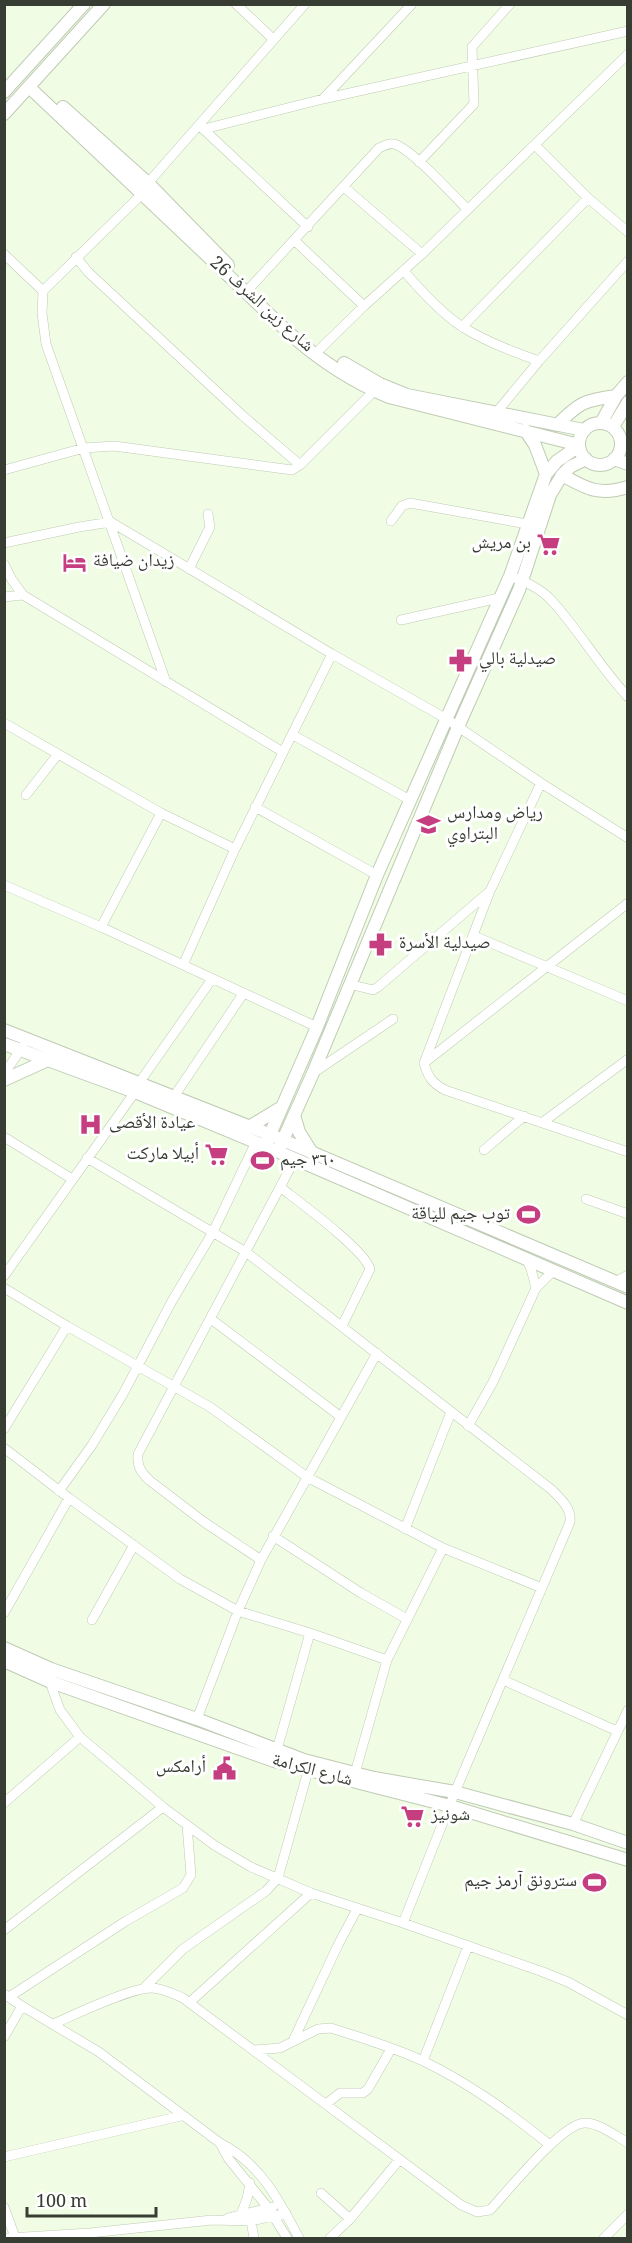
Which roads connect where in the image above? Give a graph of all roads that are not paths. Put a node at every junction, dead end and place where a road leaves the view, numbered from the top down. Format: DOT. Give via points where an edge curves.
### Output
graph roads {
  1 [pos="84,4"];
  2 [pos="104,4"];
  3 [pos="236,4"];
  4 [pos="304,4"];
  5 [pos="412,4"];
  6 [pos="510,4"];
  7 [pos="627,31"];
  8 [pos="273,39"];
  9 [pos="627,54"];
  10 [pos="474,66"];
  11 [pos="32,84"];
  12 [pos="4,92"];
  13 [pos="323,99"];
  14 [pos="4,114"];
  15 [pos="202,127"];
  16 [pos="535,145"];
  17 [pos="419,162"];
  18 [pos="344,187"];
  19 [pos="145,189"];
  20 [pos="588,198"];
  21 [pos="467,209"];
  22 [pos="308,227"];
  23 [pos="627,232"];
  24 [pos="294,240"];
  25 [pos="4,254"];
  26 [pos="422,255"];
  27 [pos="76,258"];
  28 [pos="627,261"];
  29 [pos="404,271"];
  30 [pos="247,290"];
  31 [pos="44,291"];
  32 [pos="364,306"];
  33 [pos="462,327"];
  34 [pos="320,349"];
  35 [pos="539,360"];
  36 [pos="627,382"];
  37 [pos="377,388"];
  38 [pos="616,396"];
  39 [pos="627,402"];
  40 [pos="495,414"];
  41 [pos="600,423"];
  42 [pos="557,425"];
  43 [pos="613,428"];
  44 [pos="525,430"];
  45 [pos="584,430"];
  46 [pos="624,442"];
  47 [pos="579,445"];
  48 [pos="84,448"];
  49 [pos="586,459"];
  50 [pos="614,459"];
  51 [pos="627,464"];
  52 [pos="300,465"];
  53 [pos="4,470"];
  54 [pos="546,474"];
  55 [pos="562,475"];
  56 [pos="627,487"];
  57 [pos="208,514"];
  58 [pos="391,521"];
  59 [pos="111,522"];
  60 [pos="527,524"];
  61 [pos="4,543"];
  62 [pos="4,564"];
  63 [pos="189,569"];
  64 [pos="510,576"];
  65 [pos="522,581"];
  66 [pos="23,595"];
  67 [pos="4,597"];
  68 [pos="499,598"];
  69 [pos="401,620"];
  70 [pos="332,654"];
  71 [pos="166,682"];
  72 [pos="627,697"];
  73 [pos="445,718"];
  74 [pos="4,723"];
  75 [pos="458,727"];
  76 [pos="293,735"];
  77 [pos="283,752"];
  78 [pos="58,754"];
  79 [pos="541,783"];
  80 [pos="26,795"];
  81 [pos="410,800"];
  82 [pos="255,807"];
  83 [pos="161,813"];
  84 [pos="627,837"];
  85 [pos="235,849"];
  86 [pos="377,875"];
  87 [pos="4,885"];
  88 [pos="490,891"];
  89 [pos="627,903"];
  90 [pos="101,927"];
  91 [pos="474,936"];
  92 [pos="183,965"];
  93 [pos="546,967"];
  94 [pos="212,979"];
  95 [pos="349,984"];
  96 [pos="243,994"];
  97 [pos="627,1001"];
  98 [pos="393,1019"];
  99 [pos="317,1027"];
  100 [pos="4,1030"];
  101 [pos="4,1044"];
  102 [pos="24,1045"];
  103 [pos="627,1059"];
  104 [pos="48,1060"];
  105 [pos="424,1063"];
  106 [pos="313,1073"];
  107 [pos="4,1074"];
  108 [pos="4,1080"];
  109 [pos="137,1088"];
  110 [pos="173,1098"];
  111 [pos="283,1107"];
  112 [pos="294,1115"];
  113 [pos="524,1116"];
  114 [pos="543,1122"];
  115 [pos="249,1127"];
  116 [pos="4,1137"];
  117 [pos="264,1141"];
  118 [pos="280,1146"];
  119 [pos="484,1150"];
  120 [pos="627,1152"];
  121 [pos="313,1154"];
  122 [pos="87,1158"];
  123 [pos="295,1159"];
  124 [pos="72,1179"];
  125 [pos="280,1187"];
  126 [pos="586,1199"];
  127 [pos="627,1214"];
  128 [pos="213,1232"];
  129 [pos="246,1252"];
  130 [pos="526,1258"];
  131 [pos="554,1270"];
  132 [pos="627,1275"];
  133 [pos="4,1276"];
  134 [pos="615,1282"];
  135 [pos="627,1287"];
  136 [pos="4,1288"];
  137 [pos="536,1288"];
  138 [pos="627,1303"];
  139 [pos="211,1319"];
  140 [pos="67,1326"];
  141 [pos="342,1326"];
  142 [pos="377,1353"];
  143 [pos="138,1365"];
  144 [pos="175,1386"];
  145 [pos="451,1412"];
  146 [pos="341,1417"];
  147 [pos="468,1426"];
  148 [pos="4,1429"];
  149 [pos="4,1448"];
  150 [pos="307,1477"];
  151 [pos="59,1491"];
  152 [pos="69,1498"];
  153 [pos="405,1529"];
  154 [pos="273,1536"];
  155 [pos="134,1545"];
  156 [pos="443,1548"];
  157 [pos="261,1560"];
  158 [pos="542,1588"];
  159 [pos="238,1611"];
  160 [pos="4,1613"];
  161 [pos="407,1619"];
  162 [pos="92,1620"];
  163 [pos="310,1633"];
  164 [pos="4,1648"];
  165 [pos="387,1660"];
  166 [pos="4,1661"];
  167 [pos="51,1675"];
  168 [pos="503,1680"];
  169 [pos="627,1710"];
  170 [pos="197,1719"];
  171 [pos="617,1731"];
  172 [pos="80,1737"];
  173 [pos="275,1755"];
  174 [pos="308,1771"];
  175 [pos="355,1773"];
  176 [pos="455,1792"];
  177 [pos="4,1803"];
  178 [pos="450,1806"];
  179 [pos="163,1807"];
  180 [pos="573,1824"];
  181 [pos="187,1825"];
  182 [pos="627,1843"];
  183 [pos="627,1860"];
  184 [pos="278,1878"];
  185 [pos="311,1893"];
  186 [pos="357,1909"];
  187 [pos="403,1923"];
  188 [pos="4,1930"];
  189 [pos="468,1946"];
  190 [pos="143,1989"];
  191 [pos="7,1995"];
  192 [pos="190,2002"];
  193 [pos="22,2006"];
  194 [pos="627,2015"];
  195 [pos="53,2024"];
  196 [pos="4,2037"];
  197 [pos="293,2041"];
  198 [pos="280,2048"];
  199 [pos="391,2049"];
  200 [pos="253,2050"];
  201 [pos="423,2061"];
  202 [pos="277,2066"];
  203 [pos="326,2103"];
  204 [pos="181,2116"];
  205 [pos="219,2143"];
  206 [pos="627,2143"];
  207 [pos="550,2145"];
  208 [pos="4,2157"];
  209 [pos="399,2160"];
  210 [pos="250,2183"];
  211 [pos="321,2193"];
  212 [pos="4,2207"];
  213 [pos="283,2209"];
  214 [pos="271,2213"];
  215 [pos="241,2214"];
  216 [pos="627,2214"];
  217 [pos="226,2219"];
  218 [pos="350,2219"];
  219 [pos="250,2221"];
  220 [pos="90,2236"];
  221 [pos="12,2238"];
  222 [pos="254,2238"];
  223 [pos="286,2238"];
  224 [pos="299,2238"];
  225 [pos="330,2238"];
  226 [pos="604,2238"];
  1 -- 12 [label="street"];
  2 -- 11 [label="street"];
  3 -- 8 [label="street"];
  4 -- 8 [label="street"];
  5 -- 13 [label="street"];
  6 -- 10 [label="street" via="472,47"];
  7 -- 10 [label="street"];
  8 -- 15 [label="street"];
  9 -- 16 [label="street"];
  10 -- 13 [label="street"];
  10 -- 17 [label="street" via="474,104"];
  11 -- 14 [label="street"];
  11 -- 19 [label="street, شارع زين الشرف 26"];
  13 -- 15 [label="street"];
  15 -- 19 [label="street"];
  15 -- 22 [label="street"];
  16 -- 20 [label="street"];
  16 -- 21 [label="street"];
  17 -- 18 [label="street" via="398,145 388,144"];
  17 -- 21 [label="street"];
  18 -- 22 [label="street"];
  18 -- 26 [label="street"];
  19 -- 27 [label="street"];
  19 -- 30 [label="street, شارع زين الشرف 26"];
  20 -- 23 [label="street"];
  20 -- 33 [label="street"];
  21 -- 26 [label="street"];
  22 -- 24 [label="street"];
  24 -- 30 [label="street"];
  24 -- 32 [label="street"];
  25 -- 31 [label="street"];
  26 -- 29 [label="street"];
  27 -- 31 [label="street"];
  27 -- 52 [label="street"];
  28 -- 35 [label="street"];
  29 -- 32 [label="street"];
  29 -- 33 [label="street"];
  30 -- 34 [label="street, شارع زين الشرف 26"];
  30 -- 37 [label="street, شارع زين الشرف 26" via="303,346"];
  31 -- 48 [label="street" via="46,344"];
  32 -- 34 [label="street"];
  33 -- 35 [label="street"];
  34 -- 37 [label="street, شارع زين الشرف 26"];
  35 -- 40 [label="street"];
  36 -- 38 [label="street"];
  37 -- 40 [label="street, شارع زين الشرف 26"];
  37 -- 44 [label="street, شارع زين الشرف 26" via="405,402"];
  37 -- 52 [label="street"];
  38 -- 41 [label="street"];
  38 -- 42 [label="street" via="579,405"];
  39 -- 43 [label="street"];
  40 -- 42 [label="street, شارع زين الشرف 26"];
  41 -- 43 [label="street"];
  41 -- 45 [label="street"];
  42 -- 45 [label="street, شارع زين الشرف 26"];
  43 -- 46 [label="street"];
  44 -- 47 [label="street, شارع زين الشرف 26"];
  44 -- 54 [label="street"];
  45 -- 47 [label="street"];
  46 -- 50 [label="street"];
  47 -- 49 [label="street"];
  47 -- 54 [label="street"];
  48 -- 52 [label="street" via="114,446 287,470"];
  48 -- 53 [label="street"];
  48 -- 59 [label="street"];
  49 -- 50 [label="street" via="597,464"];
  49 -- 55 [label="street"];
  50 -- 51 [label="street"];
  54 -- 60 [label="street"];
  55 -- 56 [label="street" via="600,492"];
  55 -- 65 [label="street" via="550,495"];
  57 -- 63 [label="street" via="210,527"];
  58 -- 60 [label="street" via="402,506 410,503"];
  59 -- 61 [label="street"];
  59 -- 63 [label="street"];
  59 -- 71 [label="street"];
  60 -- 64 [label="street"];
  62 -- 66 [label="street"];
  63 -- 70 [label="street"];
  64 -- 65 [label="street"];
  64 -- 68 [label="street"];
  65 -- 72 [label="street" via="553,601"];
  65 -- 75 [label="street"];
  66 -- 67 [label="street"];
  66 -- 71 [label="street"];
  68 -- 69 [label="street"];
  68 -- 73 [label="street"];
  70 -- 73 [label="street"];
  70 -- 76 [label="street"];
  71 -- 77 [label="street"];
  73 -- 75 [label="street"];
  73 -- 81 [label="street"];
  74 -- 78 [label="street"];
  75 -- 79 [label="street"];
  75 -- 95 [label="street"];
  76 -- 77 [label="street"];
  76 -- 81 [label="street"];
  77 -- 82 [label="street"];
  78 -- 80 [label="street"];
  78 -- 83 [label="street"];
  79 -- 84 [label="street"];
  79 -- 88 [label="street"];
  81 -- 86 [label="street"];
  82 -- 85 [label="street"];
  82 -- 86 [label="street"];
  83 -- 85 [label="street"];
  83 -- 90 [label="street"];
  85 -- 92 [label="street"];
  86 -- 99 [label="street"];
  87 -- 90 [label="street"];
  88 -- 91 [label="street"];
  88 -- 95 [label="street" via="378,987 373,990"];
  89 -- 93 [label="street"];
  90 -- 92 [label="street"];
  91 -- 93 [label="street"];
  91 -- 105 [label="street"];
  92 -- 94 [label="street"];
  93 -- 97 [label="street"];
  93 -- 105 [label="street"];
  94 -- 96 [label="street"];
  94 -- 109 [label="street"];
  95 -- 106 [label="street"];
  96 -- 99 [label="street"];
  96 -- 110 [label="street"];
  98 -- 106 [label="street"];
  99 -- 111 [label="street"];
  100 -- 102 [label="street"];
  101 -- 102 [label="street"];
  102 -- 104 [label="street"];
  102 -- 107 [label="street"];
  102 -- 109 [label="street"];
  103 -- 114 [label="street"];
  104 -- 108 [label="street"];
  104 -- 109 [label="street"];
  105 -- 113 [label="street" via="435,1085"];
  106 -- 112 [label="street"];
  109 -- 110 [label="street"];
  109 -- 117 [label="street"];
  109 -- 122 [label="street"];
  110 -- 115 [label="street"];
  111 -- 115 [label="street"];
  111 -- 117 [label="street"];
  112 -- 118 [label="street"];
  112 -- 121 [label="street"];
  113 -- 114 [label="street"];
  113 -- 119 [label="street"];
  114 -- 120 [label="street"];
  115 -- 117 [label="street"];
  116 -- 124 [label="street"];
  117 -- 118 [label="street"];
  117 -- 128 [label="street"];
  118 -- 121 [label="street"];
  118 -- 123 [label="street"];
  121 -- 134 [label="street"];
  122 -- 124 [label="street"];
  122 -- 128 [label="street"];
  123 -- 125 [label="street"];
  123 -- 130 [label="street"];
  124 -- 133 [label="street"];
  125 -- 129 [label="street"];
  125 -- 141 [label="street" via="357,1250 369,1265"];
  126 -- 127 [label="street"];
  128 -- 129 [label="street"];
  128 -- 143 [label="street"];
  129 -- 139 [label="street"];
  129 -- 141 [label="street"];
  130 -- 131 [label="street"];
  130 -- 137 [label="street"];
  131 -- 137 [label="street"];
  131 -- 138 [label="street"];
  132 -- 134 [label="street"];
  134 -- 135 [label="street"];
  136 -- 140 [label="street"];
  137 -- 147 [label="street"];
  139 -- 144 [label="street"];
  139 -- 146 [label="street"];
  140 -- 143 [label="street"];
  140 -- 148 [label="street"];
  141 -- 142 [label="street"];
  142 -- 145 [label="street"];
  142 -- 146 [label="street"];
  143 -- 144 [label="street"];
  143 -- 151 [label="street" via="92,1445"];
  144 -- 150 [label="street"];
  144 -- 157 [label="street" via="138,1454 139,1468 158,1487"];
  145 -- 147 [label="street"];
  145 -- 153 [label="street"];
  146 -- 150 [label="street"];
  147 -- 158 [label="street" via="552,1490 569,1512 570,1522"];
  149 -- 151 [label="street"];
  150 -- 153 [label="street"];
  150 -- 154 [label="street"];
  151 -- 152 [label="street"];
  152 -- 155 [label="street"];
  152 -- 160 [label="street"];
  153 -- 156 [label="street"];
  154 -- 157 [label="street"];
  154 -- 161 [label="street"];
  155 -- 159 [label="street" via="180,1579"];
  155 -- 162 [label="street"];
  156 -- 158 [label="street"];
  156 -- 161 [label="street"];
  157 -- 159 [label="street"];
  158 -- 168 [label="street"];
  159 -- 163 [label="street"];
  159 -- 170 [label="street"];
  161 -- 165 [label="street"];
  163 -- 165 [label="street"];
  163 -- 173 [label="street"];
  164 -- 167 [label="street, شارع الكرامة"];
  165 -- 175 [label="street"];
  166 -- 167 [label="street, شارع الكرامة"];
  167 -- 170 [label="street, شارع الكرامة"];
  167 -- 172 [label="street" via="60,1710"];
  167 -- 173 [label="street, شارع الكرامة"];
  168 -- 171 [label="street"];
  168 -- 176 [label="street"];
  169 -- 171 [label="street"];
  170 -- 173 [label="street, شارع الكرامة"];
  171 -- 180 [label="street"];
  172 -- 177 [label="street"];
  172 -- 179 [label="street"];
  173 -- 174 [label="street, شارع الكرامة"];
  173 -- 175 [label="street, شارع الكرامة"];
  174 -- 178 [label="street, شارع الكرامة"];
  174 -- 184 [label="street"];
  175 -- 176 [label="street, شارع الكرامة"];
  176 -- 178 [label="street"];
  176 -- 180 [label="street, شارع الكرامة"];
  178 -- 183 [label="street, شارع الكرامة"];
  178 -- 187 [label="street"];
  179 -- 181 [label="street"];
  179 -- 188 [label="street"];
  180 -- 182 [label="street, شارع الكرامة"];
  181 -- 184 [label="street" via="251,1867"];
  181 -- 191 [label="street" via="191,1875 183,1888"];
  184 -- 185 [label="street"];
  184 -- 190 [label="street" via="266,1891 183,1949"];
  185 -- 186 [label="street"];
  185 -- 192 [label="street"];
  186 -- 187 [label="street"];
  186 -- 197 [label="street"];
  187 -- 189 [label="street"];
  189 -- 194 [label="street" via="543,1971"];
  189 -- 201 [label="street"];
  190 -- 192 [label="street" via="153,1988"];
  190 -- 195 [label="street"];
  191 -- 193 [label="street"];
  192 -- 200 [label="street"];
  193 -- 195 [label="street"];
  193 -- 196 [label="street"];
  195 -- 204 [label="street" via="99,2052"];
  197 -- 198 [label="street"];
  197 -- 199 [label="street" via="318,2029 331,2028"];
  198 -- 200 [label="street"];
  198 -- 202 [label="street"];
  199 -- 201 [label="street"];
  199 -- 203 [label="street" via="368,2089 363,2093 340,2093"];
  200 -- 202 [label="street"];
  201 -- 207 [label="street" via="487,2097"];
  202 -- 203 [label="street"];
  203 -- 209 [label="street"];
  204 -- 205 [label="street"];
  204 -- 208 [label="street"];
  205 -- 210 [label="street"];
  205 -- 213 [label="street" via="244,2158 270,2186"];
  206 -- 207 [label="street" via="587,2122 574,2124"];
  207 -- 209 [label="street" via="490,2210 483,2212 461,2205"];
  209 -- 218 [label="street"];
  210 -- 214 [label="street"];
  210 -- 215 [label="street"];
  211 -- 218 [label="street"];
  212 -- 221 [label="street"];
  213 -- 214 [label="street"];
  213 -- 224 [label="street"];
  214 -- 215 [label="street"];
  214 -- 219 [label="street"];
  214 -- 223 [label="street"];
  215 -- 217 [label="street"];
  216 -- 226 [label="street"];
  217 -- 219 [label="street"];
  217 -- 220 [label="street"];
  218 -- 225 [label="street"];
  219 -- 222 [label="street"];
  220 -- 221 [label="street"];
}
